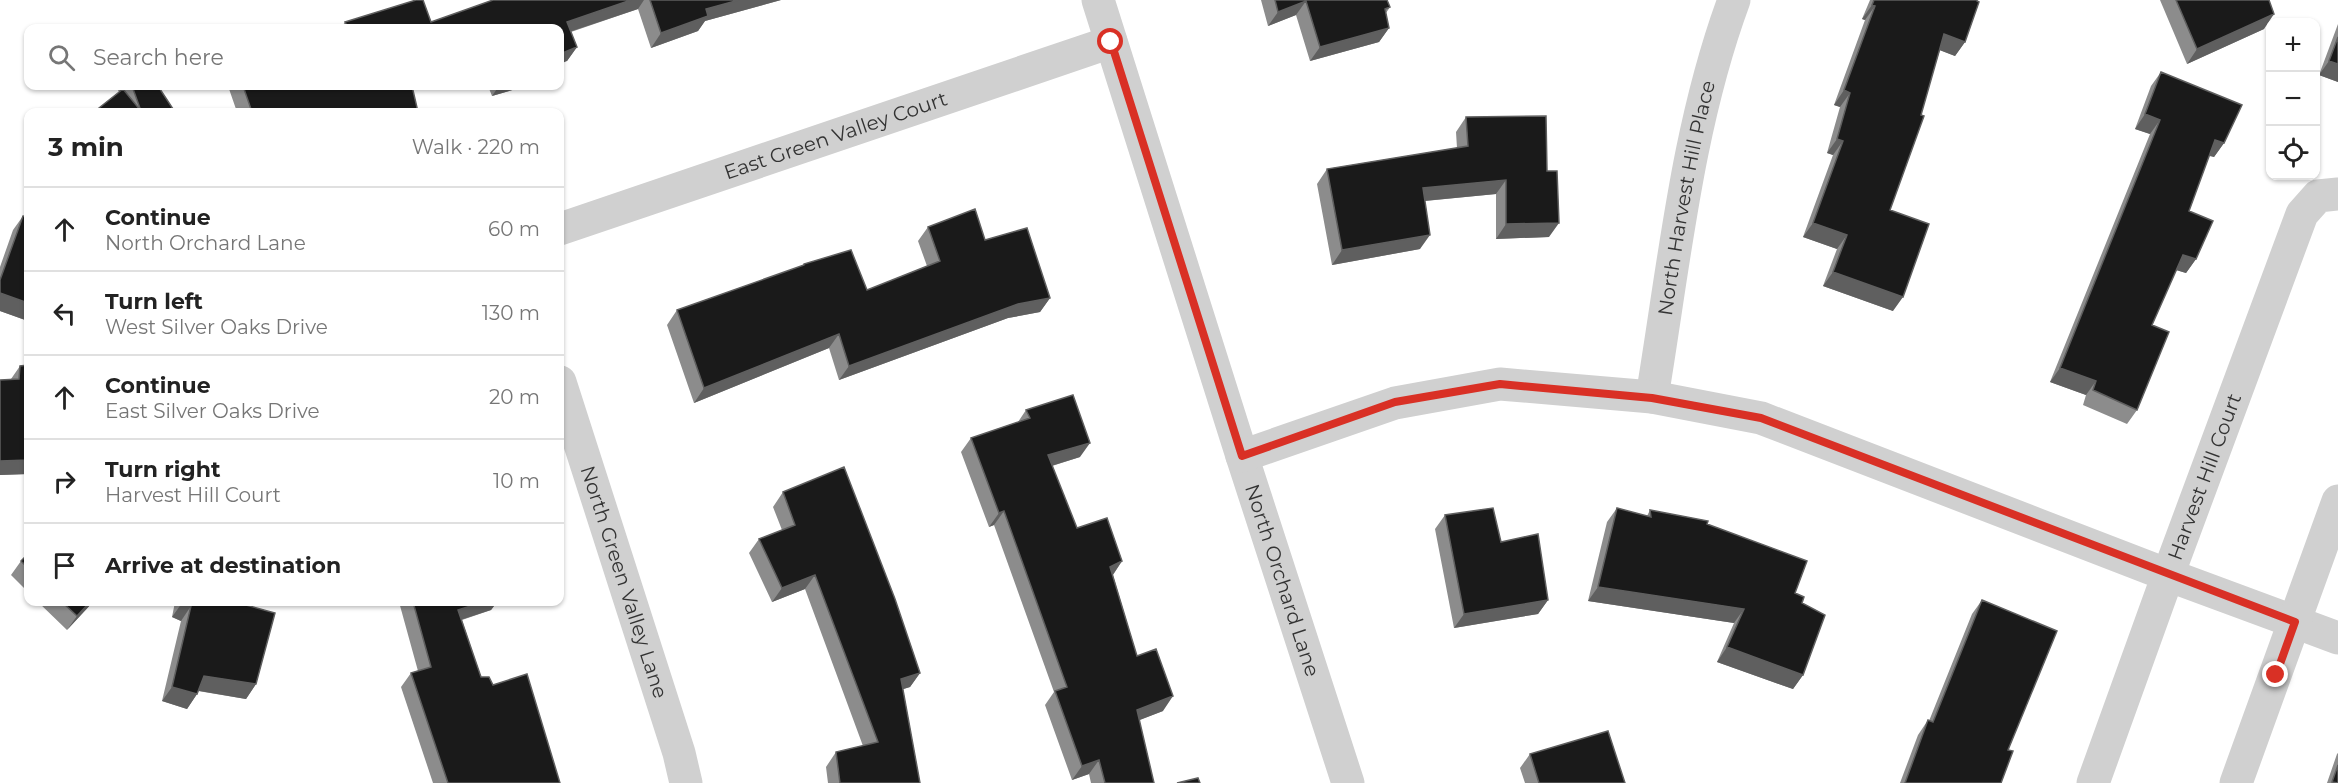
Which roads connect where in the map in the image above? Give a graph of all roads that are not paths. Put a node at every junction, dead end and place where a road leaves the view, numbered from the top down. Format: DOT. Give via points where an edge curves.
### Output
graph roads {
  1 [pos="1098,0"];
  2 [pos="1734,0"];
  3 [pos="1111,42"];
  4 [pos="2338,194"];
  5 [pos="564,228"];
  6 [pos="564,394"];
  7 [pos="1652,398"];
  8 [pos="1242,456"];
  9 [pos="2338,501"];
  10 [pos="2168,575"];
  11 [pos="2295,622"];
  12 [pos="2338,638"];
  13 [pos="686,783"];
  14 [pos="1348,783"];
  15 [pos="2093,783"];
  16 [pos="2236,783"];
  1 -- 3 [label="street, North Orchard Lane"];
  2 -- 7 [label="street, North Harvest Hill Place" via="1721,35 1692,151"];
  3 -- 5 [label="street, East Green Valley Court"];
  3 -- 8 [label="street, North Orchard Lane"];
  4 -- 10 [label="street, Harvest Hill Court" via="2318,196 2302,214"];
  6 -- 13 [label="street, North Green Valley Lane"];
  7 -- 8 [label="street" via="1500,384 1395,402"];
  7 -- 10 [label="street" via="1761,418"];
  8 -- 14 [label="street, North Orchard Lane"];
  9 -- 11 [label="street"];
  10 -- 11 [label="street"];
  10 -- 15 [label="street, Harvest Hill Court"];
  11 -- 12 [label="street"];
  11 -- 16 [label="street"];
}
